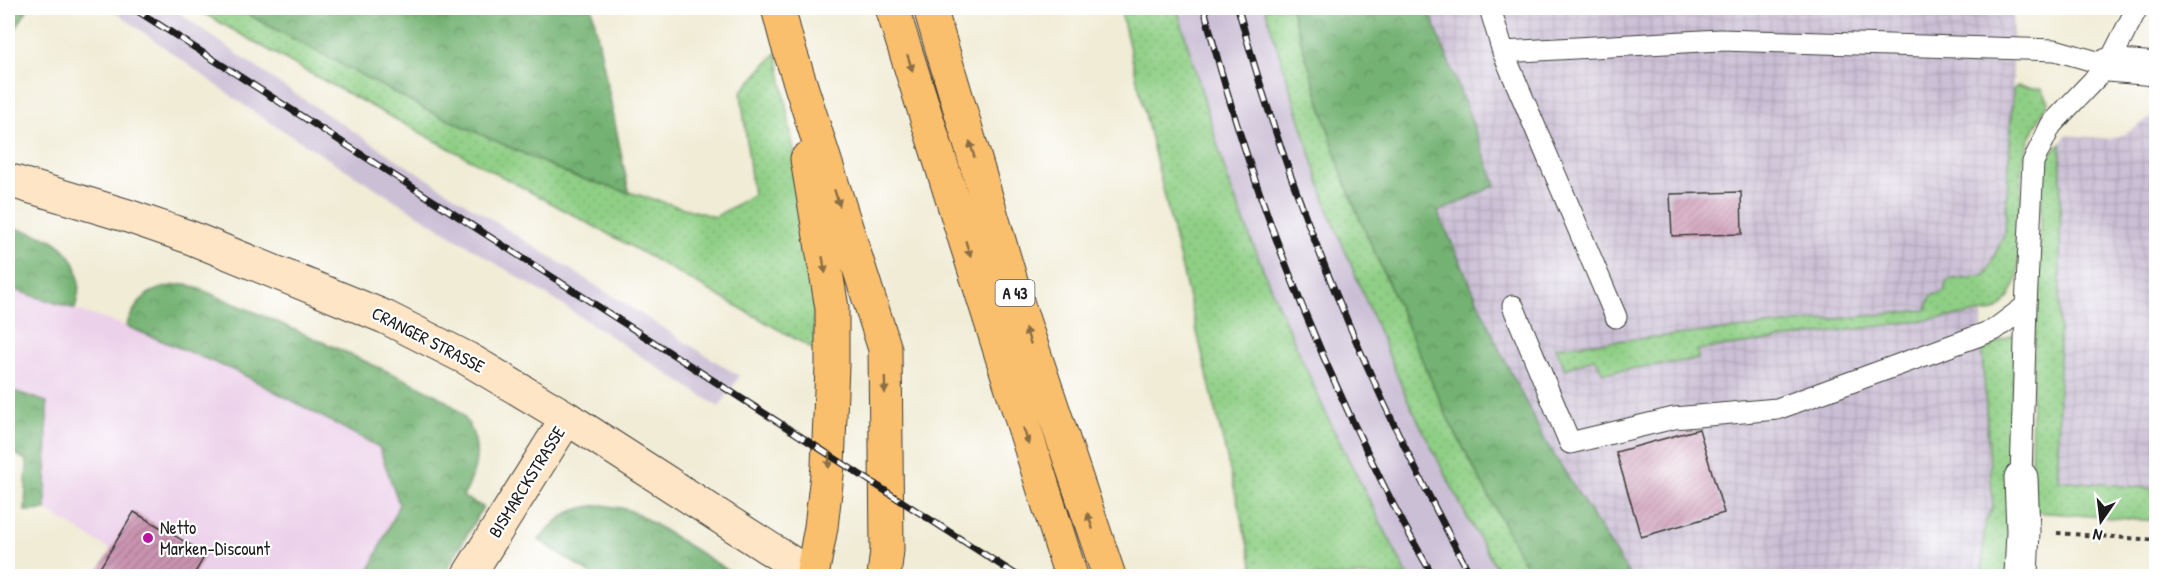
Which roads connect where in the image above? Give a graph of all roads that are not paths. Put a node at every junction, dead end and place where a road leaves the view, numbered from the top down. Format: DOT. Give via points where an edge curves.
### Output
graph roads {
  1 [pos="778,8"];
  2 [pos="892,8"];
  3 [pos="930,8"];
  4 [pos="1490,8"];
  5 [pos="2137,8"];
  6 [pos="787,42"];
  7 [pos="1503,52"];
  8 [pos="2108,65"];
  9 [pos="2157,69"];
  10 [pos="8,180"];
  11 [pos="1513,306"];
  12 [pos="2026,306"];
  13 [pos="1616,317"];
  14 [pos="567,418"];
  15 [pos="2021,478"];
  16 [pos="803,571"];
  17 [pos="468,576"];
  18 [pos="884,576"];
  19 [pos="1071,576"];
  20 [pos="1109,576"];
  21 [pos="2021,576"];
  1 -- 6 [label="highway"];
  2 -- 19 [label="highway, A 43, one-way"];
  20 -- 3 [label="highway, A 43, one-way" via="1019,308"];
  4 -- 7 [label="lane"];
  5 -- 8 [label="lane"];
  6 -- 16 [label="highway, one-way" via="832,308 828,466 821,527"];
  6 -- 18 [label="highway, one-way" via="885,349"];
  7 -- 8 [label="lane" via="1720,40 2055,50"];
  7 -- 13 [label="lane"];
  8 -- 9 [label="street"];
  8 -- 12 [label="lane" via="2051,125 2033,162"];
  10 -- 14 [label="street, CRANGER STRASSE" via="179,233 307,283 458,354"];
  11 -- 12 [label="lane" via="1570,443 1674,418 1777,409 1994,330"];
  12 -- 15 [label="lane"];
  14 -- 16 [label="street, CRANGER STRASSE"];
  14 -- 17 [label="street, BISMARCKSTRASSE"];
  15 -- 21 [label="street"];
}
